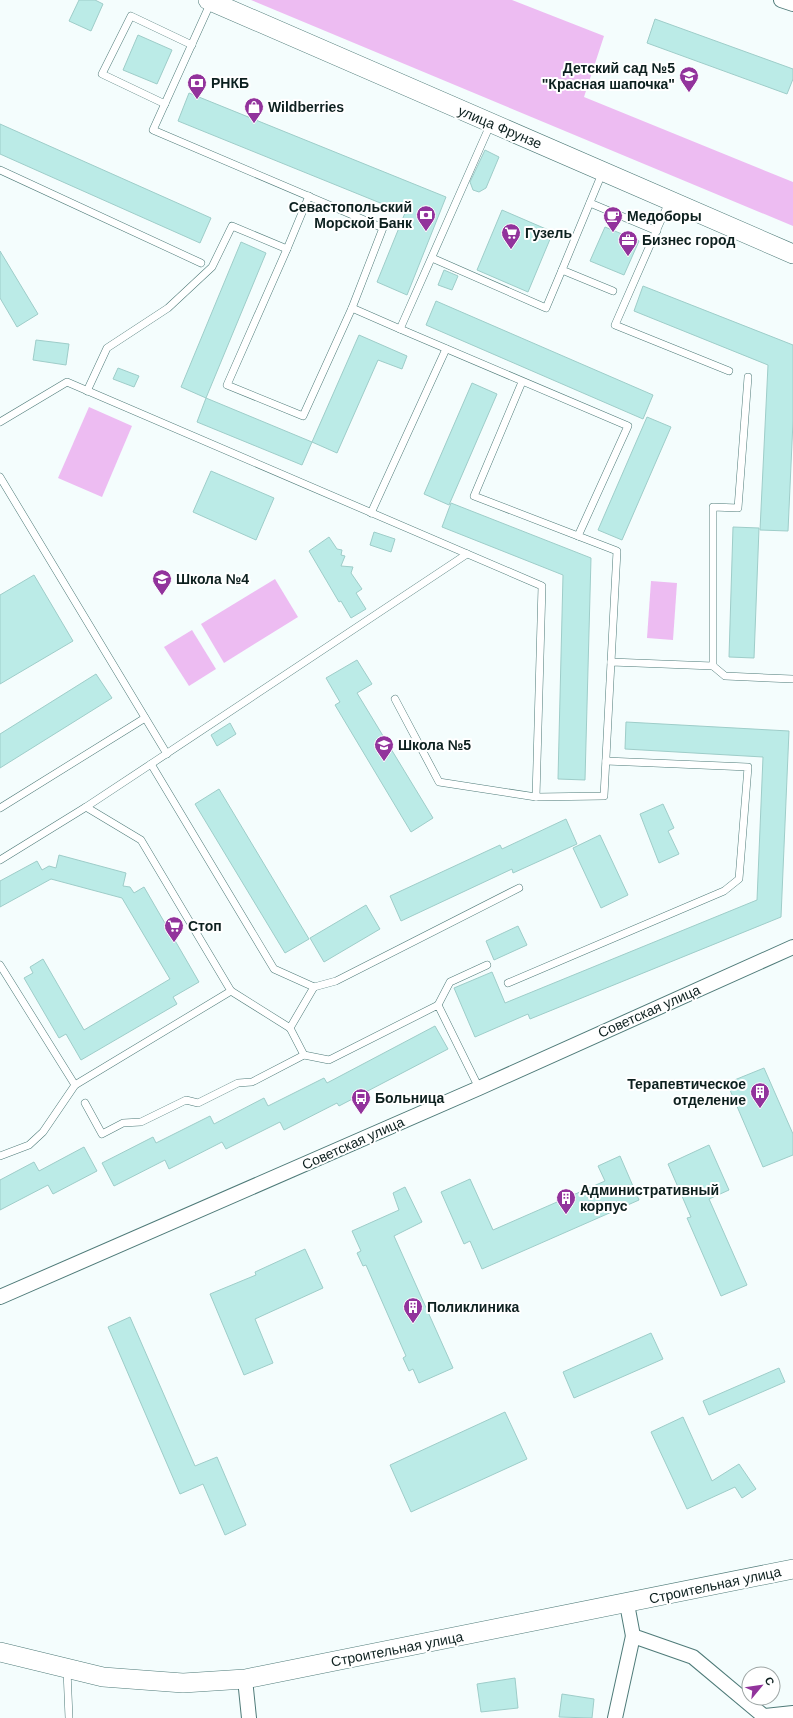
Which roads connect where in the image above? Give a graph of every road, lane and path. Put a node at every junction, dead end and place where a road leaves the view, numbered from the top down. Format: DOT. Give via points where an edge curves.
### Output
graph roads {
  1 [pos="781,0"];
  2 [pos="210,1"];
  3 [pos="793,4"];
  4 [pos="192,45"];
  5 [pos="165,104"];
  6 [pos="491,123"];
  7 [pos="0,170"];
  8 [pos="603,171"];
  9 [pos="309,196"];
  10 [pos="670,200"];
  11 [pos="590,203"];
  12 [pos="657,231"];
  13 [pos="287,249"];
  14 [pos="793,254"];
  15 [pos="432,258"];
  16 [pos="201,263"];
  17 [pos="562,270"];
  18 [pos="613,291"];
  19 [pos="352,308"];
  20 [pos="400,330"];
  21 [pos="446,349"];
  22 [pos="729,371"];
  23 [pos="748,376"];
  24 [pos="522,382"];
  25 [pos="87,391"];
  26 [pos="0,422"];
  27 [pos="0,477"];
  28 [pos="371,513"];
  29 [pos="578,536"];
  30 [pos="467,554"];
  31 [pos="611,662"];
  32 [pos="712,666"];
  33 [pos="793,679"];
  34 [pos="395,699"];
  35 [pos="146,718"];
  36 [pos="167,754"];
  37 [pos="606,761"];
  38 [pos="150,764"];
  39 [pos="536,797"];
  40 [pos="86,807"];
  41 [pos="0,808"];
  42 [pos="0,860"];
  43 [pos="519,888"];
  44 [pos="793,947"];
  45 [pos="0,965"];
  46 [pos="487,965"];
  47 [pos="3,978"];
  48 [pos="508,983"];
  49 [pos="314,987"];
  50 [pos="231,991"];
  51 [pos="438,1005"];
  52 [pos="290,1028"];
  53 [pos="304,1055"];
  54 [pos="75,1085"];
  55 [pos="478,1088"];
  56 [pos="85,1103"];
  57 [pos="0,1156"];
  58 [pos="0,1297"];
  59 [pos="793,1569"];
  60 [pos="627,1604"];
  61 [pos="633,1636"];
  62 [pos="0,1652"];
  63 [pos="67,1668"];
  64 [pos="245,1679"];
  65 [pos="793,1713"];
  66 [pos="766,1717"];
  67 [pos="69,1718"];
  68 [pos="249,1718"];
  69 [pos="616,1718"];
  1 -- 3 [label="street"];
  2 -- 4 [label="lane"];
  2 -- 6 [label="main road, улица Фрунзе"];
  4 -- 5 [label="lane"];
  4 -- 5 [label="lane" via="131,16 102,74"];
  5 -- 9 [label="lane" via="153,130"];
  6 -- 8 [label="main road, улица Фрунзе"];
  6 -- 15 [label="lane"];
  7 -- 16 [label="lane"];
  8 -- 10 [label="main road, улица Фрунзе"];
  8 -- 11 [label="lane"];
  9 -- 13 [label="lane"];
  9 -- 19 [label="lane" via="384,228"];
  10 -- 12 [label="lane"];
  10 -- 14 [label="main road, улица Фрунзе"];
  11 -- 12 [label="lane"];
  11 -- 17 [label="lane"];
  12 -- 22 [label="lane" via="616,325"];
  13 -- 19 [label="lane" via="227,385 303,416"];
  13 -- 25 [label="lane" via="232,226 212,267 168,308 107,348"];
  15 -- 17 [label="lane" via="546,308"];
  15 -- 20 [label="lane"];
  17 -- 18 [label="lane"];
  19 -- 20 [label="lane"];
  20 -- 21 [label="lane"];
  21 -- 24 [label="lane"];
  21 -- 28 [label="lane"];
  23 -- 32 [label="lane" via="738,508 714,507"];
  24 -- 29 [label="lane" via="474,496"];
  24 -- 29 [label="lane" via="628,426"];
  25 -- 26 [label="lane" via="67,382"];
  25 -- 28 [label="lane"];
  27 -- 35 [label="lane"];
  28 -- 30 [label="lane"];
  29 -- 31 [label="lane" via="617,552"];
  30 -- 36 [label="lane"];
  30 -- 39 [label="lane" via="542,586"];
  31 -- 32 [label="lane"];
  31 -- 37 [label="lane"];
  32 -- 33 [label="lane" via="724,676"];
  34 -- 39 [label="lane" via="439,782"];
  35 -- 36 [label="lane"];
  35 -- 41 [label="lane"];
  36 -- 38 [label="lane"];
  37 -- 39 [label="lane" via="604,796"];
  37 -- 48 [label="lane" via="748,767 739,879 724,891"];
  38 -- 40 [label="lane"];
  38 -- 49 [label="lane" via="274,969"];
  40 -- 42 [label="lane"];
  40 -- 50 [label="lane" via="141,840"];
  43 -- 49 [label="lane" via="336,981"];
  44 -- 55 [label="street, Советская улица"];
  45 -- 47 [label="lane"];
  46 -- 51 [label="lane" via="450,982"];
  47 -- 54 [label="lane"];
  49 -- 52 [label="lane"];
  50 -- 52 [label="lane"];
  50 -- 54 [label="lane"];
  51 -- 53 [label="lane" via="329,1060"];
  51 -- 55 [label="lane"];
  52 -- 53 [label="lane"];
  53 -- 56 [label="lane" via="252,1082 238,1083 198,1103 186,1100 141,1122 123,1123 102,1134"];
  54 -- 57 [label="lane" via="44,1132 29,1145"];
  55 -- 58 [label="street, Советская улица"];
  59 -- 60 [label="main road, Строительная улица"];
  60 -- 61 [label="street"];
  60 -- 64 [label="main road, Строительная улица"];
  61 -- 66 [label="street" via="693,1657"];
  61 -- 69 [label="street"];
  62 -- 63 [label="main road, Строительная улица"];
  63 -- 64 [label="main road, Строительная улица" via="103,1677 184,1683"];
  63 -- 67 [label="lane"];
  64 -- 68 [label="street"];
  65 -- 66 [label="street"];
}
